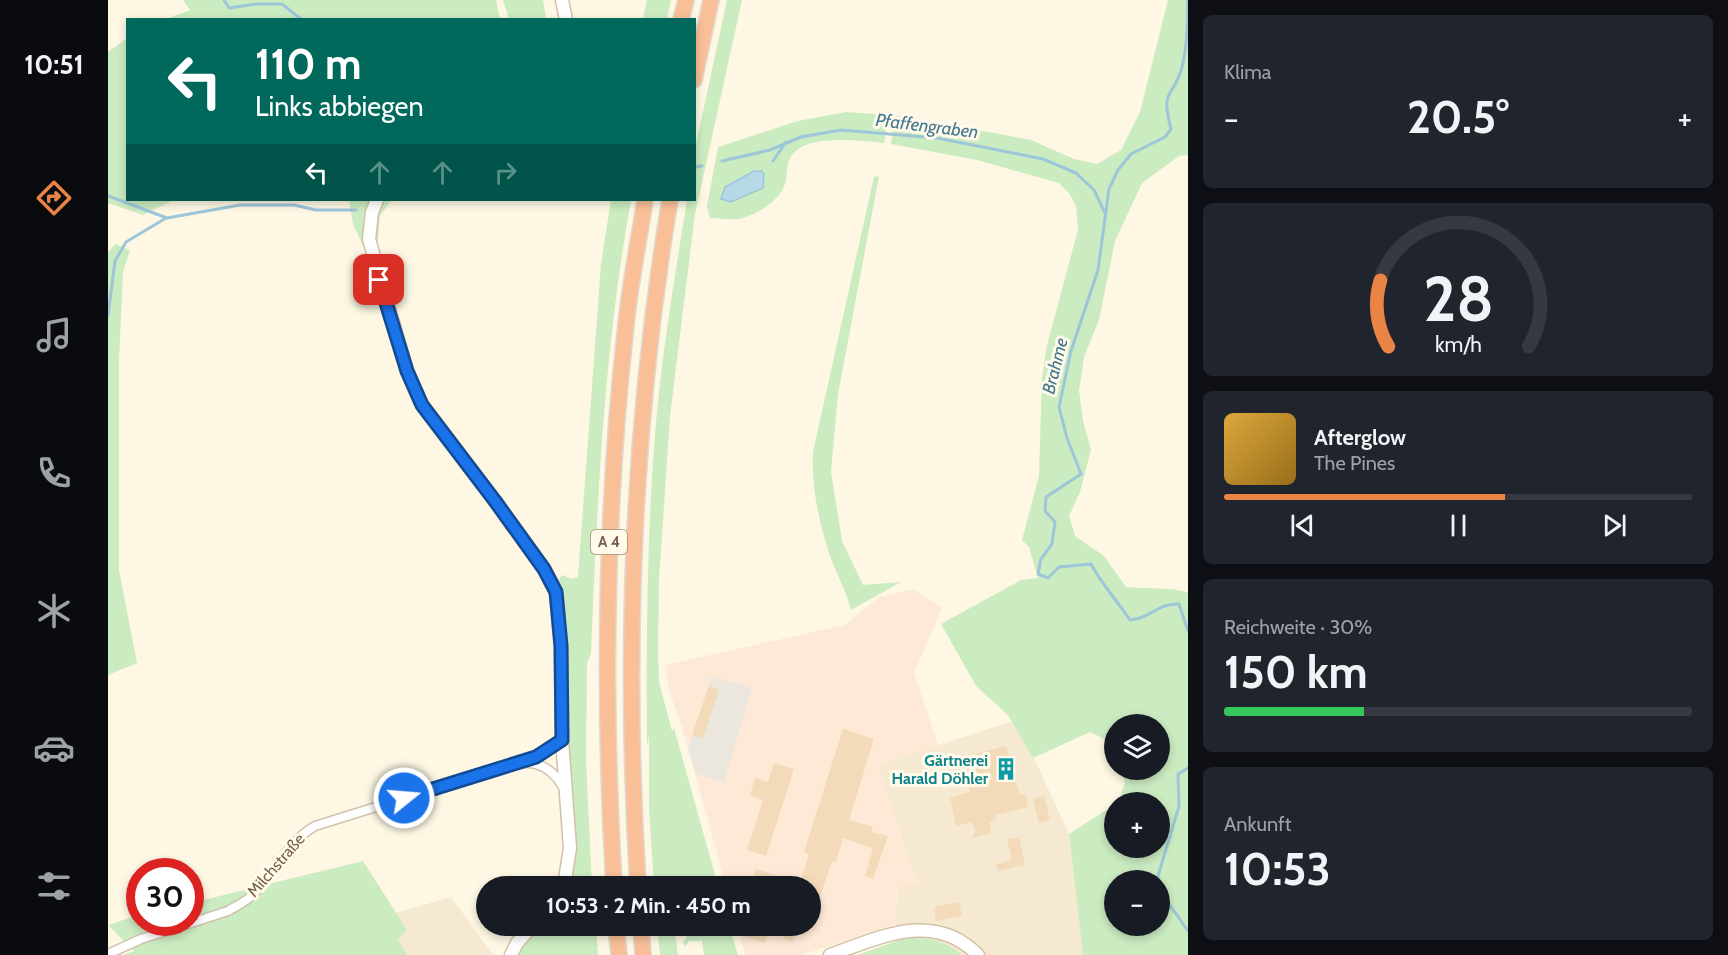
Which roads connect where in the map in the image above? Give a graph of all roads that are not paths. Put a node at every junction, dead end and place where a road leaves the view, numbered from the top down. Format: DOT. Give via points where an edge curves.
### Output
graph roads {
  1 [pos="562,0"];
  2 [pos="686,0"];
  3 [pos="711,0"];
  4 [pos="566,18"];
  5 [pos="682,18"];
  6 [pos="696,71"];
  7 [pos="377,201"];
  8 [pos="645,201"];
  9 [pos="670,201"];
  10 [pos="562,740"];
  11 [pos="516,763"];
  12 [pos="566,792"];
  13 [pos="566,876"];
  14 [pos="614,876"];
  15 [pos="637,876"];
  16 [pos="523,936"];
  17 [pos="617,936"];
  18 [pos="642,936"];
  19 [pos="108,954"];
  20 [pos="511,955"];
  21 [pos="619,955"];
  22 [pos="643,955"];
  23 [pos="830,955"];
  24 [pos="978,955"];
  1 -- 4 [label="street"];
  2 -- 5 [label="highway"];
  3 -- 6 [label="highway"];
  7 -- 10 [label="street" via="369,238 407,371 422,405 544,569 556,592"];
  8 -- 14 [label="highway, A 4" via="626,323 610,526 606,707"];
  9 -- 15 [label="highway, A 4" via="648,357 636,484 632,783"];
  10 -- 11 [label="street, Milchstraße" via="546,752"];
  10 -- 12 [label="street"];
  11 -- 12 [label="street, Milchstraße" via="535,762 548,769"];
  11 -- 19 [label="street, Milchstraße" via="315,826 302,833 251,896 239,904"];
  12 -- 13 [label="street" via="570,849"];
  16 -- 20 [label="street"];
  17 -- 21 [label="highway"];
  18 -- 22 [label="highway"];
  23 -- 24 [label="street" via="885,936 922,929 965,942"];
}
